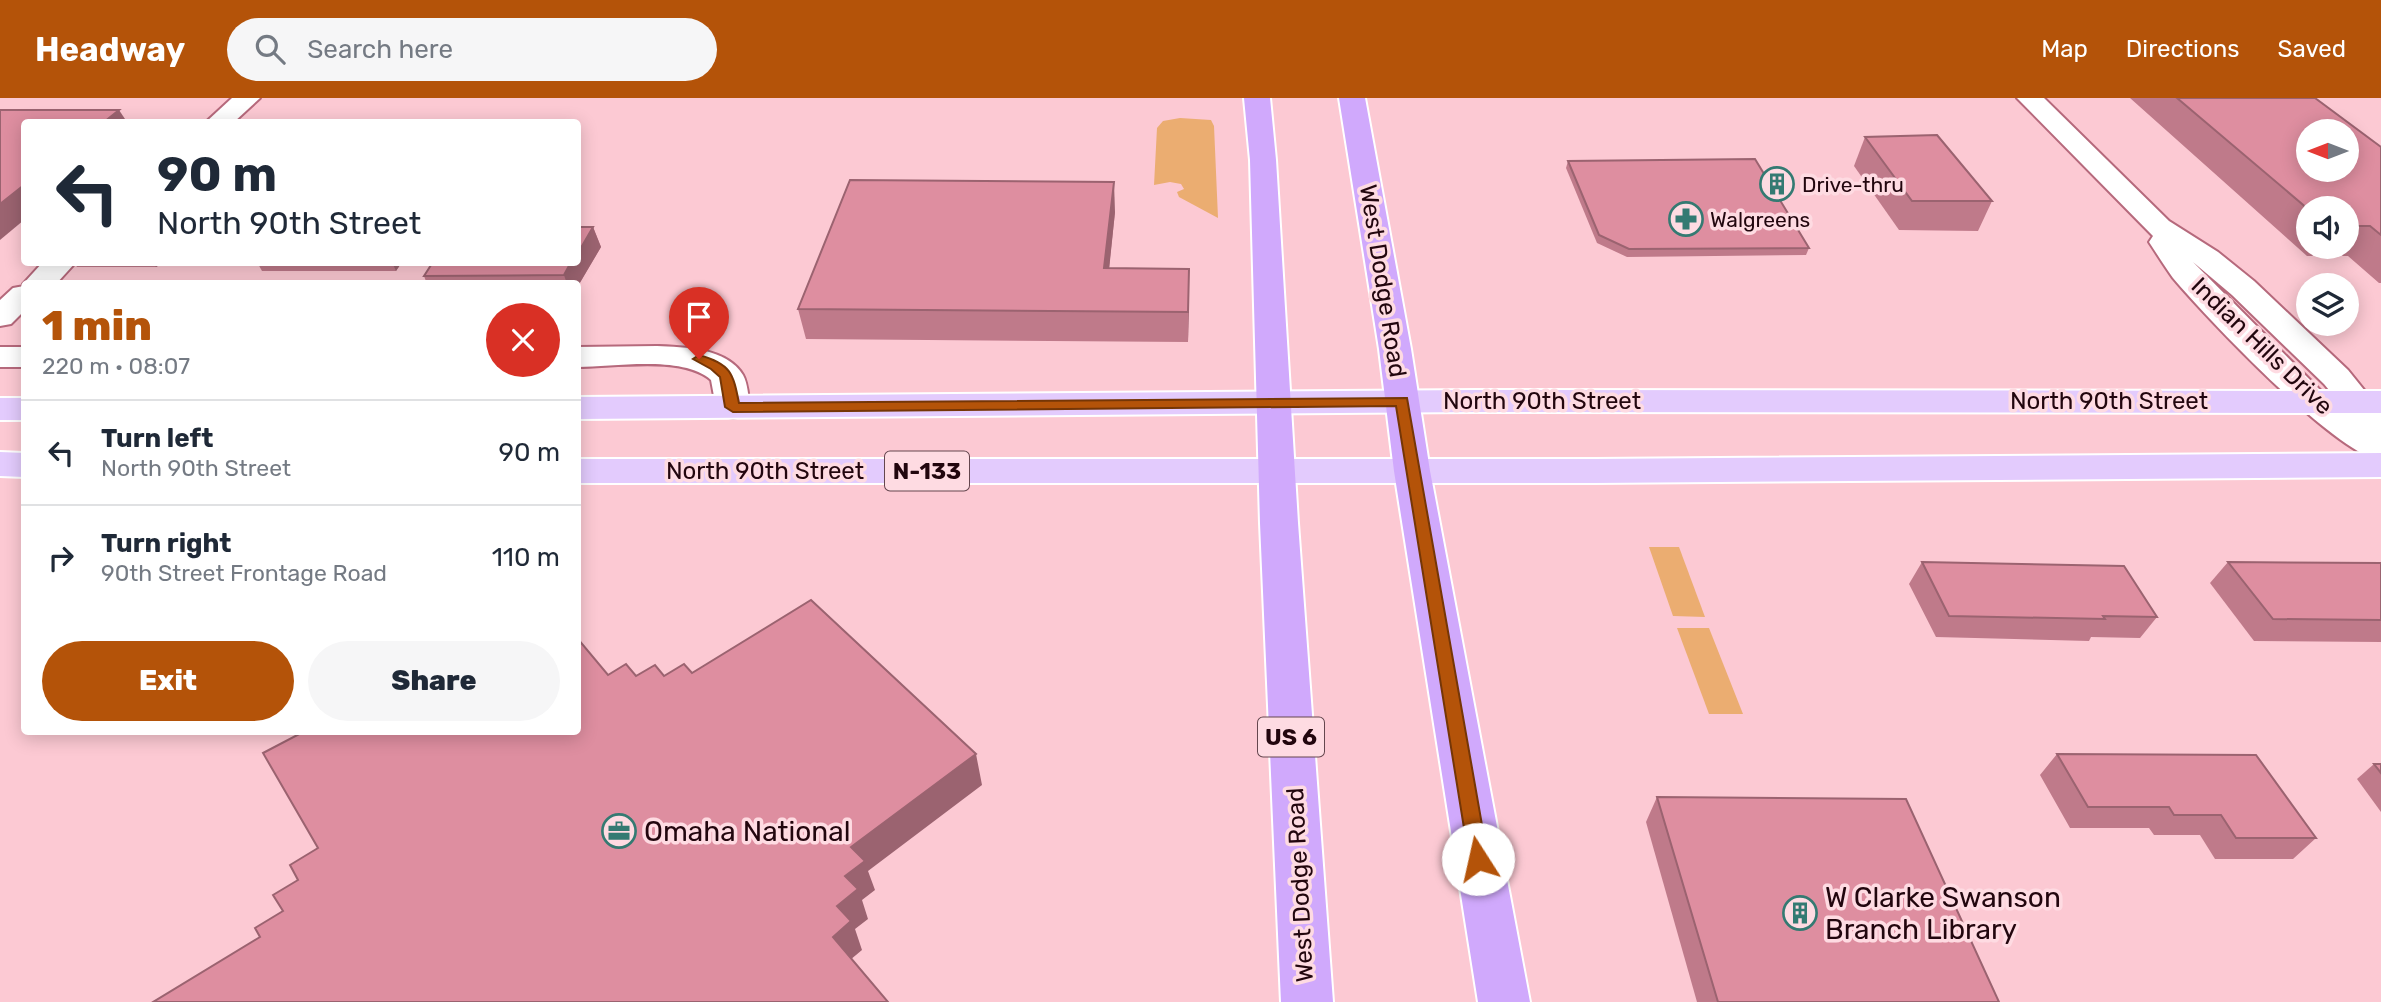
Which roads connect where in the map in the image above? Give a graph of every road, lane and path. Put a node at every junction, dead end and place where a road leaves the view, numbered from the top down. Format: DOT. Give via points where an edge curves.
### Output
graph roads {
  1 [pos="247,98"];
  2 [pos="1257,98"];
  3 [pos="1352,98"];
  4 [pos="2030,98"];
  5 [pos="222,119"];
  6 [pos="2159,227"];
  7 [pos="57,266"];
  8 [pos="42,280"];
  9 [pos="21,298"];
  10 [pos="0,317"];
  11 [pos="0,357"];
  12 [pos="21,357"];
  13 [pos="581,357"];
  14 [pos="1402,401"];
  15 [pos="2312,401"];
  16 [pos="1274,402"];
  17 [pos="2369,402"];
  18 [pos="733,407"];
  19 [pos="581,408"];
  20 [pos="0,409"];
  21 [pos="21,409"];
  22 [pos="2381,436"];
  23 [pos="2381,451"];
  24 [pos="0,464"];
  25 [pos="21,465"];
  26 [pos="2381,465"];
  27 [pos="581,471"];
  28 [pos="1277,471"];
  29 [pos="1412,471"];
  30 [pos="1307,1002"];
  31 [pos="1504,1002"];
  1 -- 5 [label="street"];
  2 -- 16 [label="highway, West Dodge Road / US 6"];
  3 -- 14 [label="highway, West Dodge Road"];
  4 -- 6 [label="street, Indian Hills Drive"];
  6 -- 15 [label="street, Indian Hills Drive" via="2184,271"];
  6 -- 17 [label="street, Indian Hills Drive" via="2227,274 2336,377"];
  7 -- 8 [label="street"];
  9 -- 10 [label="street"];
  11 -- 12 [label="street"];
  13 -- 18 [label="street" via="699,359 727,376"];
  14 -- 15 [label="main road, North 90th Street"];
  14 -- 16 [label="main road, North 90th Street"];
  14 -- 29 [label="highway, West Dodge Road"];
  15 -- 17 [label="main road, North 90th Street"];
  15 -- 23 [label="street, Indian Hills Drive"];
  16 -- 18 [label="main road, North 90th Street"];
  16 -- 28 [label="highway, West Dodge Road / US 6"];
  17 -- 22 [label="street, Indian Hills Drive"];
  18 -- 19 [label="main road, North 90th Street"];
  20 -- 21 [label="main road"];
  24 -- 25 [label="main road"];
  26 -- 29 [label="main road, North 90th Street"];
  27 -- 28 [label="main road, North 90th Street / N-133"];
  28 -- 29 [label="main road, North 90th Street / N-133"];
  28 -- 30 [label="highway, West Dodge Road / US 6"];
  29 -- 31 [label="highway, West Dodge Road"];
}
